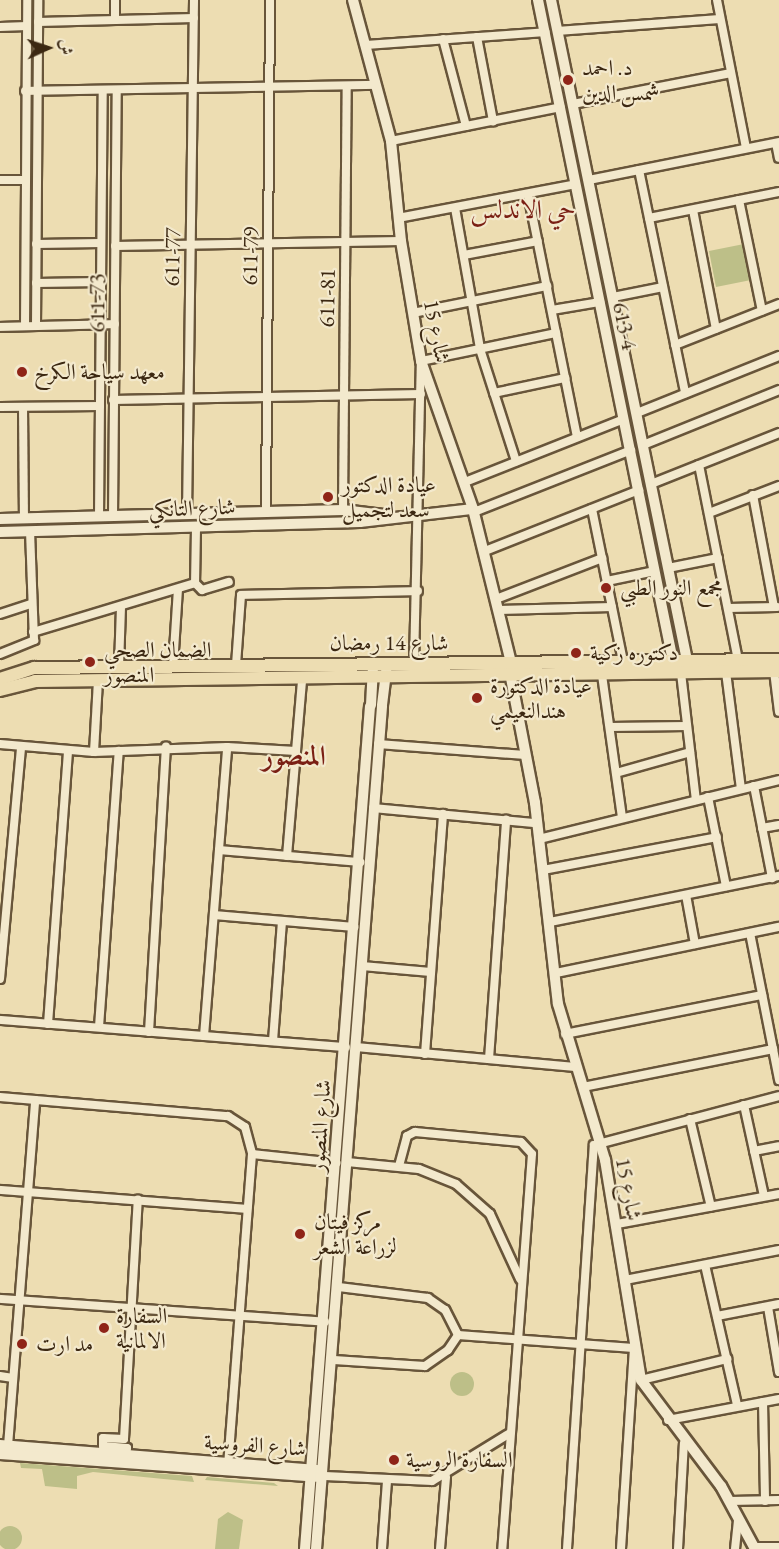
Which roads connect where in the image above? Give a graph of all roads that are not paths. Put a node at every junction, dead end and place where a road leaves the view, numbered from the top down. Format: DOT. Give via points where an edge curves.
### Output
graph roads {
  1 [pos="27,0"];
  2 [pos="38,0"];
  3 [pos="115,0"];
  4 [pos="194,0"];
  5 [pos="270,0"];
  6 [pos="353,0"];
  7 [pos="538,0"];
  8 [pos="551,0"];
  9 [pos="717,0"];
  10 [pos="194,18"];
  11 [pos="720,19"];
  12 [pos="115,21"];
  13 [pos="38,22"];
  14 [pos="27,26"];
  15 [pos="0,27"];
  16 [pos="557,31"];
  17 [pos="546,32"];
  18 [pos="477,37"];
  19 [pos="443,39"];
  20 [pos="366,45"];
  21 [pos="731,73"];
  22 [pos="376,85"];
  23 [pos="346,86"];
  24 [pos="270,88"];
  25 [pos="193,89"];
  26 [pos="103,90"];
  27 [pos="117,90"];
  28 [pos="25,91"];
  29 [pos="36,91"];
  30 [pos="573,104"];
  31 [pos="561,107"];
  32 [pos="493,120"];
  33 [pos="466,126"];
  34 [pos="391,141"];
  35 [pos="777,142"];
  36 [pos="746,148"];
  37 [pos="779,158"];
  38 [pos="639,170"];
  39 [pos="0,180"];
  40 [pos="26,180"];
  41 [pos="589,180"];
  42 [pos="576,184"];
  43 [pos="779,192"];
  44 [pos="528,194"];
  45 [pos="739,200"];
  46 [pos="455,208"];
  47 [pos="693,210"];
  48 [pos="398,218"];
  49 [pos="649,218"];
  50 [pos="401,241"];
  51 [pos="538,241"];
  52 [pos="101,243"];
  53 [pos="346,243"];
  54 [pos="36,244"];
  55 [pos="190,245"];
  56 [pos="268,245"];
  57 [pos="115,246"];
  58 [pos="464,255"];
  59 [pos="101,282"];
  60 [pos="36,283"];
  61 [pos="547,286"];
  62 [pos="663,287"];
  63 [pos="471,301"];
  64 [pos="613,301"];
  65 [pos="601,304"];
  66 [pos="779,304"];
  67 [pos="552,310"];
  68 [pos="762,311"];
  69 [pos="413,313"];
  70 [pos="115,324"];
  71 [pos="100,325"];
  72 [pos="26,326"];
  73 [pos="36,326"];
  74 [pos="0,327"];
  75 [pos="716,329"];
  76 [pos="556,333"];
  77 [pos="675,345"];
  78 [pos="480,349"];
  79 [pos="779,356"];
  80 [pos="421,361"];
  81 [pos="565,378"];
  82 [pos="779,390"];
  83 [pos="494,393"];
  84 [pos="685,393"];
  85 [pos="421,394"];
  86 [pos="344,395"];
  87 [pos="266,396"];
  88 [pos="188,399"];
  89 [pos="113,400"];
  90 [pos="100,406"];
  91 [pos="0,407"];
  92 [pos="23,407"];
  93 [pos="637,412"];
  94 [pos="624,419"];
  95 [pos="779,433"];
  96 [pos="577,437"];
  97 [pos="643,445"];
  98 [pos="631,450"];
  99 [pos="516,461"];
  100 [pos="699,465"];
  101 [pos="465,482"];
  102 [pos="651,484"];
  103 [pos="779,486"];
  104 [pos="639,490"];
  105 [pos="753,495"];
  106 [pos="592,509"];
  107 [pos="343,510"];
  108 [pos="473,510"];
  109 [pos="288,512"];
  110 [pos="266,513"];
  111 [pos="420,513"];
  112 [pos="709,513"];
  113 [pos="187,515"];
  114 [pos="384,515"];
  115 [pos="99,517"];
  116 [pos="113,517"];
  117 [pos="24,518"];
  118 [pos="0,519"];
  119 [pos="288,524"];
  120 [pos="196,528"];
  121 [pos="0,532"];
  122 [pos="30,532"];
  123 [pos="484,551"];
  124 [pos="602,558"];
  125 [pos="718,558"];
  126 [pos="668,568"];
  127 [pos="655,571"];
  128 [pos="607,581"];
  129 [pos="229,582"];
  130 [pos="195,583"];
  131 [pos="178,589"];
  132 [pos="418,591"];
  133 [pos="496,599"];
  134 [pos="31,604"];
  135 [pos="121,607"];
  136 [pos="612,607"];
  137 [pos="776,607"];
  138 [pos="728,608"];
  139 [pos="499,610"];
  140 [pos="0,614"];
  141 [pos="33,632"];
  142 [pos="0,654"];
  143 [pos="687,660"];
  144 [pos="738,660"];
  145 [pos="673,661"];
  146 [pos="623,662"];
  147 [pos="511,663"];
  148 [pos="380,664"];
  149 [pos="414,664"];
  150 [pos="236,665"];
  151 [pos="173,666"];
  152 [pos="119,667"];
  153 [pos="777,667"];
  154 [pos="726,672"];
  155 [pos="681,673"];
  156 [pos="602,675"];
  157 [pos="510,678"];
  158 [pos="0,679"];
  159 [pos="98,680"];
  160 [pos="379,680"];
  161 [pos="302,681"];
  162 [pos="0,690"];
  163 [pos="779,712"];
  164 [pos="687,726"];
  165 [pos="610,727"];
  166 [pos="0,744"];
  167 [pos="378,744"];
  168 [pos="21,746"];
  169 [pos="166,747"];
  170 [pos="227,747"];
  171 [pos="68,751"];
  172 [pos="119,751"];
  173 [pos="296,751"];
  174 [pos="94,752"];
  175 [pos="690,752"];
  176 [pos="524,755"];
  177 [pos="616,774"];
  178 [pos="779,780"];
  179 [pos="754,786"];
  180 [pos="741,789"];
  181 [pos="708,797"];
  182 [pos="696,800"];
  183 [pos="373,808"];
  184 [pos="443,814"];
  185 [pos="622,818"];
  186 [pos="506,820"];
  187 [pos="536,823"];
  188 [pos="779,825"];
  189 [pos="762,828"];
  190 [pos="717,837"];
  191 [pos="538,839"];
  192 [pos="219,850"];
  193 [pos="287,856"];
  194 [pos="360,862"];
  195 [pos="543,870"];
  196 [pos="776,877"];
  197 [pos="726,886"];
  198 [pos="686,895"];
  199 [pos="214,915"];
  200 [pos="282,921"];
  201 [pos="550,922"];
  202 [pos="354,927"];
  203 [pos="779,927"];
  204 [pos="750,933"];
  205 [pos="695,944"];
  206 [pos="362,966"];
  207 [pos="431,972"];
  208 [pos="556,973"];
  209 [pos="0,979"];
  210 [pos="762,995"];
  211 [pos="0,1020"];
  212 [pos="48,1024"];
  213 [pos="99,1027"];
  214 [pos="149,1032"];
  215 [pos="565,1034"];
  216 [pos="204,1036"];
  217 [pos="273,1041"];
  218 [pos="351,1047"];
  219 [pos="773,1049"];
  220 [pos="424,1054"];
  221 [pos="489,1059"];
  222 [pos="574,1066"];
  223 [pos="779,1080"];
  224 [pos="583,1088"];
  225 [pos="779,1096"];
  226 [pos="0,1097"];
  227 [pos="34,1100"];
  228 [pos="744,1105"];
  229 [pos="690,1119"];
  230 [pos="596,1143"];
  231 [pos="779,1146"];
  232 [pos="754,1151"];
  233 [pos="252,1154"];
  234 [pos="342,1162"];
  235 [pos="399,1166"];
  236 [pos="0,1190"];
  237 [pos="27,1192"];
  238 [pos="779,1194"];
  239 [pos="764,1196"];
  240 [pos="138,1199"];
  241 [pos="711,1206"];
  242 [pos="248,1209"];
  243 [pos="617,1224"];
  244 [pos="779,1251"];
  245 [pos="705,1264"];
  246 [pos="625,1280"];
  247 [pos="521,1282"];
  248 [pos="339,1287"];
  249 [pos="0,1299"];
  250 [pos="18,1302"];
  251 [pos="779,1304"];
  252 [pos="768,1306"];
  253 [pos="128,1309"];
  254 [pos="717,1316"];
  255 [pos="240,1319"];
  256 [pos="325,1323"];
  257 [pos="458,1335"];
  258 [pos="517,1339"];
  259 [pos="580,1344"];
  260 [pos="634,1348"];
  261 [pos="777,1353"];
  262 [pos="727,1359"];
  263 [pos="334,1360"];
  264 [pos="779,1372"];
  265 [pos="0,1376"];
  266 [pos="13,1378"];
  267 [pos="641,1380"];
  268 [pos="779,1400"];
  269 [pos="763,1402"];
  270 [pos="737,1405"];
  271 [pos="667,1420"];
  272 [pos="510,1433"];
  273 [pos="684,1443"];
  274 [pos="4,1445"];
  275 [pos="126,1454"];
  276 [pos="0,1455"];
  277 [pos="228,1463"];
  278 [pos="313,1473"];
  279 [pos="324,1476"];
  280 [pos="446,1477"];
  281 [pos="387,1481"];
  282 [pos="779,1500"];
  283 [pos="730,1501"];
  284 [pos="765,1501"];
  285 [pos="738,1517"];
  286 [pos="779,1547"];
  287 [pos="755,1548"];
  288 [pos="305,1549"];
  289 [pos="316,1549"];
  290 [pos="382,1549"];
  291 [pos="440,1549"];
  292 [pos="502,1549"];
  293 [pos="567,1549"];
  294 [pos="621,1549"];
  295 [pos="678,1549"];
  296 [pos="735,1549"];
  1 -- 14 [label="street"];
  2 -- 13 [label="street"];
  3 -- 12 [label="street"];
  4 -- 10 [label="street, 611-77"];
  5 -- 24 [label="street, 611-79"];
  6 -- 20 [label="street, شارع 15"];
  7 -- 17 [label="street, 613-4"];
  8 -- 16 [label="street, 613-4"];
  9 -- 11 [label="street"];
  10 -- 12 [label="street"];
  10 -- 25 [label="street, 611-77"];
  11 -- 16 [label="street"];
  11 -- 21 [label="street"];
  12 -- 13 [label="street"];
  13 -- 29 [label="street"];
  14 -- 15 [label="street"];
  14 -- 28 [label="street"];
  16 -- 30 [label="street, 613-4"];
  17 -- 18 [label="street"];
  17 -- 31 [label="street, 613-4"];
  18 -- 19 [label="street"];
  18 -- 32 [label="street"];
  19 -- 20 [label="street"];
  19 -- 33 [label="street"];
  20 -- 22 [label="street, شارع 15"];
  21 -- 30 [label="street"];
  21 -- 36 [label="street"];
  22 -- 23 [label="street"];
  22 -- 34 [label="street, شارع 15"];
  23 -- 24 [label="street"];
  23 -- 53 [label="street, 611-81"];
  24 -- 25 [label="street"];
  24 -- 56 [label="street, 611-79"];
  25 -- 27 [label="street"];
  25 -- 55 [label="street, 611-77"];
  26 -- 27 [label="street"];
  26 -- 29 [label="street"];
  26 -- 52 [label="street, 611-73"];
  27 -- 57 [label="street, 611-73"];
  28 -- 29 [label="street"];
  28 -- 40 [label="street"];
  29 -- 54 [label="street"];
  30 -- 41 [label="street, 613-4"];
  31 -- 32 [label="street"];
  31 -- 42 [label="street, 613-4"];
  32 -- 33 [label="street"];
  33 -- 34 [label="street"];
  34 -- 48 [label="street, شارع 15"];
  35 -- 36 [label="street"];
  35 -- 37 [label="street"];
  36 -- 38 [label="street"];
  38 -- 41 [label="street"];
  38 -- 49 [label="street"];
  39 -- 40 [label="street"];
  40 -- 72 [label="street"];
  41 -- 64 [label="street, 613-4"];
  42 -- 44 [label="street"];
  42 -- 65 [label="street, 613-4"];
  43 -- 45 [label="street"];
  44 -- 46 [label="street"];
  44 -- 51 [label="street"];
  45 -- 47 [label="street"];
  45 -- 68 [label="street"];
  46 -- 48 [label="street"];
  46 -- 58 [label="street"];
  47 -- 49 [label="street"];
  47 -- 75 [label="street"];
  48 -- 50 [label="street, شارع 15"];
  49 -- 62 [label="street"];
  50 -- 53 [label="street"];
  50 -- 69 [label="street, شارع 15"];
  51 -- 58 [label="street"];
  51 -- 61 [label="street"];
  52 -- 54 [label="street"];
  52 -- 59 [label="street, 611-73"];
  53 -- 56 [label="street"];
  53 -- 86 [label="street, 611-81"];
  54 -- 60 [label="street"];
  55 -- 56 [label="street"];
  55 -- 57 [label="street"];
  55 -- 88 [label="street, 611-77"];
  56 -- 87 [label="street, 611-79"];
  57 -- 70 [label="street, 611-73"];
  58 -- 63 [label="street"];
  59 -- 60 [label="street"];
  59 -- 71 [label="street, 611-73"];
  60 -- 73 [label="street"];
  61 -- 63 [label="street"];
  61 -- 67 [label="street"];
  62 -- 64 [label="street"];
  62 -- 77 [label="street"];
  63 -- 69 [label="street"];
  63 -- 78 [label="street"];
  64 -- 65 [label="street"];
  64 -- 93 [label="street, 613-4"];
  65 -- 67 [label="street"];
  65 -- 94 [label="street, 613-4"];
  66 -- 68 [label="street"];
  67 -- 76 [label="street"];
  68 -- 75 [label="street"];
  69 -- 80 [label="street, شارع 15"];
  70 -- 71 [label="street"];
  70 -- 89 [label="street, 611-73"];
  71 -- 73 [label="street"];
  71 -- 90 [label="street, 611-73"];
  72 -- 73 [label="street"];
  72 -- 74 [label="street"];
  75 -- 77 [label="street"];
  76 -- 78 [label="street"];
  76 -- 81 [label="street"];
  77 -- 84 [label="street"];
  78 -- 80 [label="street"];
  78 -- 83 [label="street"];
  79 -- 84 [label="street"];
  80 -- 85 [label="street"];
  80 -- 101 [label="street, شارع 15"];
  81 -- 83 [label="street"];
  81 -- 96 [label="street"];
  82 -- 97 [label="street"];
  83 -- 99 [label="street"];
  84 -- 93 [label="street"];
  85 -- 86 [label="street"];
  85 -- 111 [label="street"];
  86 -- 87 [label="street"];
  86 -- 107 [label="street, 611-81"];
  87 -- 88 [label="street"];
  87 -- 110 [label="street, 611-79"];
  88 -- 89 [label="street"];
  88 -- 113 [label="street, 611-77"];
  89 -- 116 [label="street, 611-73"];
  90 -- 92 [label="street"];
  90 -- 115 [label="street, 611-73"];
  91 -- 92 [label="street"];
  92 -- 117 [label="street"];
  93 -- 97 [label="street, 613-4"];
  94 -- 96 [label="street"];
  94 -- 98 [label="street, 613-4"];
  95 -- 100 [label="street"];
  96 -- 99 [label="street"];
  97 -- 102 [label="street, 613-4"];
  98 -- 104 [label="street, 613-4"];
  98 -- 108 [label="street"];
  99 -- 101 [label="street"];
  100 -- 102 [label="street"];
  100 -- 112 [label="street"];
  101 -- 108 [label="street, شارع 15"];
  102 -- 126 [label="street, 613-4"];
  103 -- 105 [label="street"];
  104 -- 106 [label="street"];
  104 -- 127 [label="street, 613-4"];
  105 -- 112 [label="street"];
  105 -- 137 [label="street"];
  106 -- 123 [label="street"];
  106 -- 124 [label="street"];
  107 -- 109 [label="street, شارع التانكي"];
  107 -- 114 [label="street, شارع التانكي"];
  108 -- 111 [label="street, شارع التانكي"];
  108 -- 123 [label="street, شارع 15"];
  109 -- 110 [label="street, شارع التانكي"];
  109 -- 119 [label="street"];
  110 -- 113 [label="street, شارع التانكي"];
  111 -- 114 [label="street, شارع التانكي"];
  111 -- 132 [label="street"];
  112 -- 125 [label="street"];
  113 -- 116 [label="street, شارع التانكي"];
  114 -- 119 [label="street, شارع التانكي" via="360,522"];
  115 -- 116 [label="street, شارع التانكي"];
  115 -- 117 [label="street, شارع التانكي"];
  117 -- 118 [label="street, شارع التانكي"];
  119 -- 120 [label="street, شارع التانكي"];
  120 -- 122 [label="street, شارع التانكي"];
  120 -- 130 [label="street"];
  121 -- 122 [label="street, شارع التانكي"];
  122 -- 134 [label="street"];
  123 -- 133 [label="street, شارع 15"];
  124 -- 128 [label="street"];
  124 -- 133 [label="street"];
  125 -- 126 [label="street"];
  125 -- 138 [label="street"];
  126 -- 143 [label="street, 613-4"];
  127 -- 128 [label="street"];
  127 -- 145 [label="street, 613-4"];
  128 -- 136 [label="street"];
  129 -- 130 [label="street" via="204,590"];
  130 -- 131 [label="street"];
  131 -- 135 [label="street"];
  131 -- 151 [label="street"];
  132 -- 149 [label="street"];
  132 -- 150 [label="street" via="241,595"];
  133 -- 139 [label="street, شارع 15"];
  134 -- 140 [label="street"];
  134 -- 141 [label="street"];
  135 -- 141 [label="street"];
  135 -- 152 [label="street"];
  136 -- 139 [label="street"];
  136 -- 146 [label="street"];
  137 -- 138 [label="street"];
  138 -- 144 [label="street"];
  139 -- 147 [label="street, شارع 15"];
  141 -- 142 [label="street" via="31,644"];
  143 -- 144 [label="main road, شارع 14 رمضان"];
  143 -- 145 [label="main road, شارع 14 رمضان"];
  144 -- 153 [label="main road, شارع 14 رمضان"];
  145 -- 146 [label="main road, شارع 14 رمضان"];
  146 -- 147 [label="main road, شارع 14 رمضان"];
  147 -- 149 [label="main road, شارع 14 رمضان"];
  148 -- 149 [label="main road, شارع 14 رمضان"];
  148 -- 150 [label="main road, شارع 14 رمضان"];
  148 -- 160 [label="street, شارع المنصور"];
  150 -- 151 [label="main road, شارع 14 رمضان"];
  151 -- 152 [label="main road, شارع 14 رمضان"];
  152 -- 158 [label="main road, شارع 14 رمضان" via="34,668"];
  153 -- 154 [label="main road, شارع 14 رمضان"];
  153 -- 163 [label="street"];
  154 -- 155 [label="main road, شارع 14 رمضان"];
  154 -- 180 [label="street"];
  155 -- 156 [label="main road, شارع 14 رمضان"];
  155 -- 164 [label="street"];
  156 -- 157 [label="main road, شارع 14 رمضان"];
  156 -- 165 [label="street"];
  157 -- 160 [label="main road, شارع 14 رمضان"];
  157 -- 176 [label="street, شارع 15"];
  159 -- 161 [label="main road, شارع 14 رمضان"];
  159 -- 162 [label="main road, شارع 14 رمضان" via="35,681"];
  159 -- 174 [label="street"];
  160 -- 161 [label="main road, شارع 14 رمضان"];
  160 -- 167 [label="street, شارع المنصور" via="382,706"];
  160 -- 194 [label="street, شارع المنصور" via="370,706"];
  161 -- 173 [label="street"];
  164 -- 165 [label="street"];
  164 -- 175 [label="street"];
  165 -- 177 [label="street"];
  166 -- 168 [label="street"];
  167 -- 176 [label="street"];
  167 -- 183 [label="street, شارع المنصور"];
  168 -- 171 [label="street"];
  168 -- 209 [label="street"];
  169 -- 170 [label="street"];
  169 -- 172 [label="street"];
  169 -- 214 [label="street"];
  170 -- 173 [label="street"];
  170 -- 192 [label="street"];
  171 -- 174 [label="street"];
  171 -- 212 [label="street"];
  172 -- 174 [label="street"];
  172 -- 213 [label="street"];
  173 -- 193 [label="street"];
  175 -- 177 [label="street"];
  175 -- 182 [label="street"];
  176 -- 187 [label="street, شارع 15"];
  177 -- 185 [label="street"];
  178 -- 179 [label="street"];
  179 -- 180 [label="street"];
  179 -- 189 [label="street"];
  180 -- 181 [label="street"];
  181 -- 182 [label="street"];
  181 -- 190 [label="street"];
  182 -- 185 [label="street"];
  183 -- 184 [label="street"];
  183 -- 206 [label="street, شارع المنصور"];
  184 -- 186 [label="street"];
  184 -- 207 [label="street"];
  185 -- 191 [label="street"];
  186 -- 187 [label="street"];
  186 -- 221 [label="street"];
  187 -- 191 [label="street, شارع 15"];
  188 -- 189 [label="street"];
  189 -- 196 [label="street"];
  190 -- 195 [label="street"];
  190 -- 197 [label="street"];
  191 -- 195 [label="street, شارع 15"];
  192 -- 193 [label="street"];
  192 -- 199 [label="street"];
  193 -- 194 [label="street"];
  194 -- 202 [label="street, شارع المنصور"];
  195 -- 201 [label="street, شارع 15"];
  196 -- 197 [label="street"];
  197 -- 198 [label="street"];
  198 -- 201 [label="street"];
  198 -- 205 [label="street"];
  199 -- 200 [label="street"];
  199 -- 216 [label="street"];
  200 -- 202 [label="street"];
  200 -- 217 [label="street"];
  201 -- 208 [label="street, شارع 15"];
  202 -- 218 [label="street, شارع المنصور"];
  203 -- 204 [label="street"];
  204 -- 205 [label="street"];
  204 -- 210 [label="street"];
  205 -- 208 [label="street"];
  206 -- 207 [label="street"];
  206 -- 218 [label="street, شارع المنصور"];
  207 -- 220 [label="street"];
  208 -- 215 [label="street, شارع 15"];
  210 -- 215 [label="street"];
  210 -- 219 [label="street"];
  211 -- 212 [label="street"];
  212 -- 213 [label="street"];
  213 -- 214 [label="street"];
  214 -- 216 [label="street"];
  215 -- 222 [label="street, شارع 15"];
  216 -- 217 [label="street"];
  217 -- 218 [label="street"];
  218 -- 220 [label="street"];
  218 -- 234 [label="street, شارع المنصور"];
  219 -- 223 [label="street"];
  219 -- 224 [label="street"];
  220 -- 221 [label="street"];
  221 -- 222 [label="street"];
  222 -- 224 [label="street, شارع 15"];
  224 -- 230 [label="street, شارع 15"];
  225 -- 228 [label="street"];
  226 -- 227 [label="street"];
  227 -- 233 [label="street" via="228,1116 245,1127"];
  227 -- 237 [label="street"];
  228 -- 229 [label="street"];
  228 -- 232 [label="street"];
  229 -- 230 [label="street"];
  229 -- 241 [label="street"];
  230 -- 243 [label="street, شارع 15" via="605,1160"];
  230 -- 259 [label="street"];
  231 -- 232 [label="street"];
  232 -- 239 [label="street"];
  233 -- 234 [label="street"];
  233 -- 242 [label="street"];
  234 -- 235 [label="street"];
  234 -- 248 [label="street, شارع المنصور"];
  234 -- 256 [label="street, شارع المنصور"];
  235 -- 247 [label="street" via="447,1179 477,1200 498,1229"];
  235 -- 247 [label="street" via="411,1132 528,1145 533,1161"];
  236 -- 237 [label="street"];
  237 -- 240 [label="street"];
  237 -- 250 [label="street"];
  238 -- 239 [label="street"];
  239 -- 241 [label="street"];
  240 -- 242 [label="street"];
  240 -- 253 [label="street"];
  241 -- 243 [label="street"];
  242 -- 255 [label="street"];
  243 -- 246 [label="street, شارع 15"];
  244 -- 245 [label="street"];
  245 -- 246 [label="street"];
  245 -- 254 [label="street"];
  246 -- 260 [label="street, شارع 15"];
  247 -- 258 [label="street"];
  248 -- 257 [label="street" via="429,1298 445,1310"];
  248 -- 263 [label="street, شارع المنصور"];
  249 -- 250 [label="street"];
  250 -- 253 [label="street"];
  250 -- 266 [label="street"];
  251 -- 252 [label="street"];
  252 -- 254 [label="street"];
  252 -- 261 [label="street"];
  253 -- 255 [label="street" via="188,1309 207,1317"];
  253 -- 275 [label="street" via="133,1324 124,1439 103,1438 103,1446 127,1448"];
  254 -- 262 [label="street"];
  255 -- 256 [label="street"];
  255 -- 277 [label="street"];
  256 -- 278 [label="street, شارع المنصور"];
  257 -- 258 [label="street"];
  257 -- 263 [label="street" via="448,1350 424,1366"];
  258 -- 259 [label="street"];
  258 -- 272 [label="street"];
  259 -- 260 [label="street"];
  259 -- 293 [label="street"];
  260 -- 267 [label="street, شارع 15"];
  260 -- 294 [label="street"];
  261 -- 264 [label="street"];
  262 -- 267 [label="street"];
  262 -- 270 [label="street"];
  263 -- 279 [label="street, شارع المنصور"];
  265 -- 266 [label="street"];
  266 -- 274 [label="street"];
  267 -- 271 [label="street, شارع 15"];
  268 -- 269 [label="street"];
  269 -- 270 [label="street"];
  269 -- 284 [label="street"];
  270 -- 271 [label="street"];
  271 -- 273 [label="street, شارع 15"];
  272 -- 280 [label="street"];
  272 -- 292 [label="street"];
  273 -- 283 [label="street, شارع 15"];
  273 -- 295 [label="street"];
  274 -- 275 [label="street, شارع الفروسية"];
  275 -- 277 [label="street, شارع الفروسية"];
  276 -- 278 [label="street, شارع الفروسية"];
  277 -- 278 [label="street, شارع الفروسية"];
  278 -- 279 [label="street, شارع الفروسية"];
  278 -- 288 [label="street, شارع المنصور"];
  279 -- 281 [label="street"];
  279 -- 289 [label="street, شارع المنصور"];
  280 -- 281 [label="street"];
  280 -- 291 [label="street"];
  281 -- 290 [label="street"];
  282 -- 284 [label="street"];
  283 -- 284 [label="street"];
  283 -- 285 [label="street, شارع 15"];
  285 -- 287 [label="street, شارع 15"];
  285 -- 296 [label="street"];
  286 -- 287 [label="street"];
}
